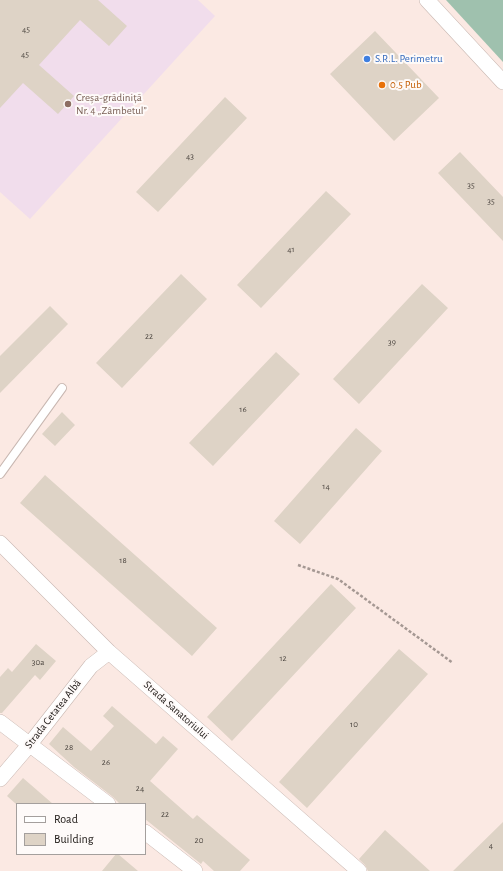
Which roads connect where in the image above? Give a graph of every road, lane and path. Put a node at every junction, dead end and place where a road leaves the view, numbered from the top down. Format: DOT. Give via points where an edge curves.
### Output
graph roads {
  1 [pos="427,0"];
  2 [pos="503,82"];
  3 [pos="62,388"];
  4 [pos="0,474"];
  5 [pos="0,543"];
  6 [pos="298,565"];
  7 [pos="109,652"];
  8 [pos="454,662"];
  9 [pos="0,722"];
  10 [pos="30,744"];
  11 [pos="0,779"];
  12 [pos="107,803"];
  13 [pos="146,833"];
  14 [pos="195,871"];
  15 [pos="358,871"];
  1 -- 2 [label="street"];
  3 -- 4 [label="lane"];
  5 -- 7 [label="street, Strada Sanatoriului"];
  6 -- 8 [label="path" via="338,579"];
  7 -- 10 [label="street, Strada Cetatea Albă" via="91,666"];
  7 -- 15 [label="street, Strada Sanatoriului"];
  9 -- 10 [label="street"];
  10 -- 11 [label="street, Strada Cetatea Albă"];
  10 -- 12 [label="street"];
  13 -- 14 [label="street"];
}
